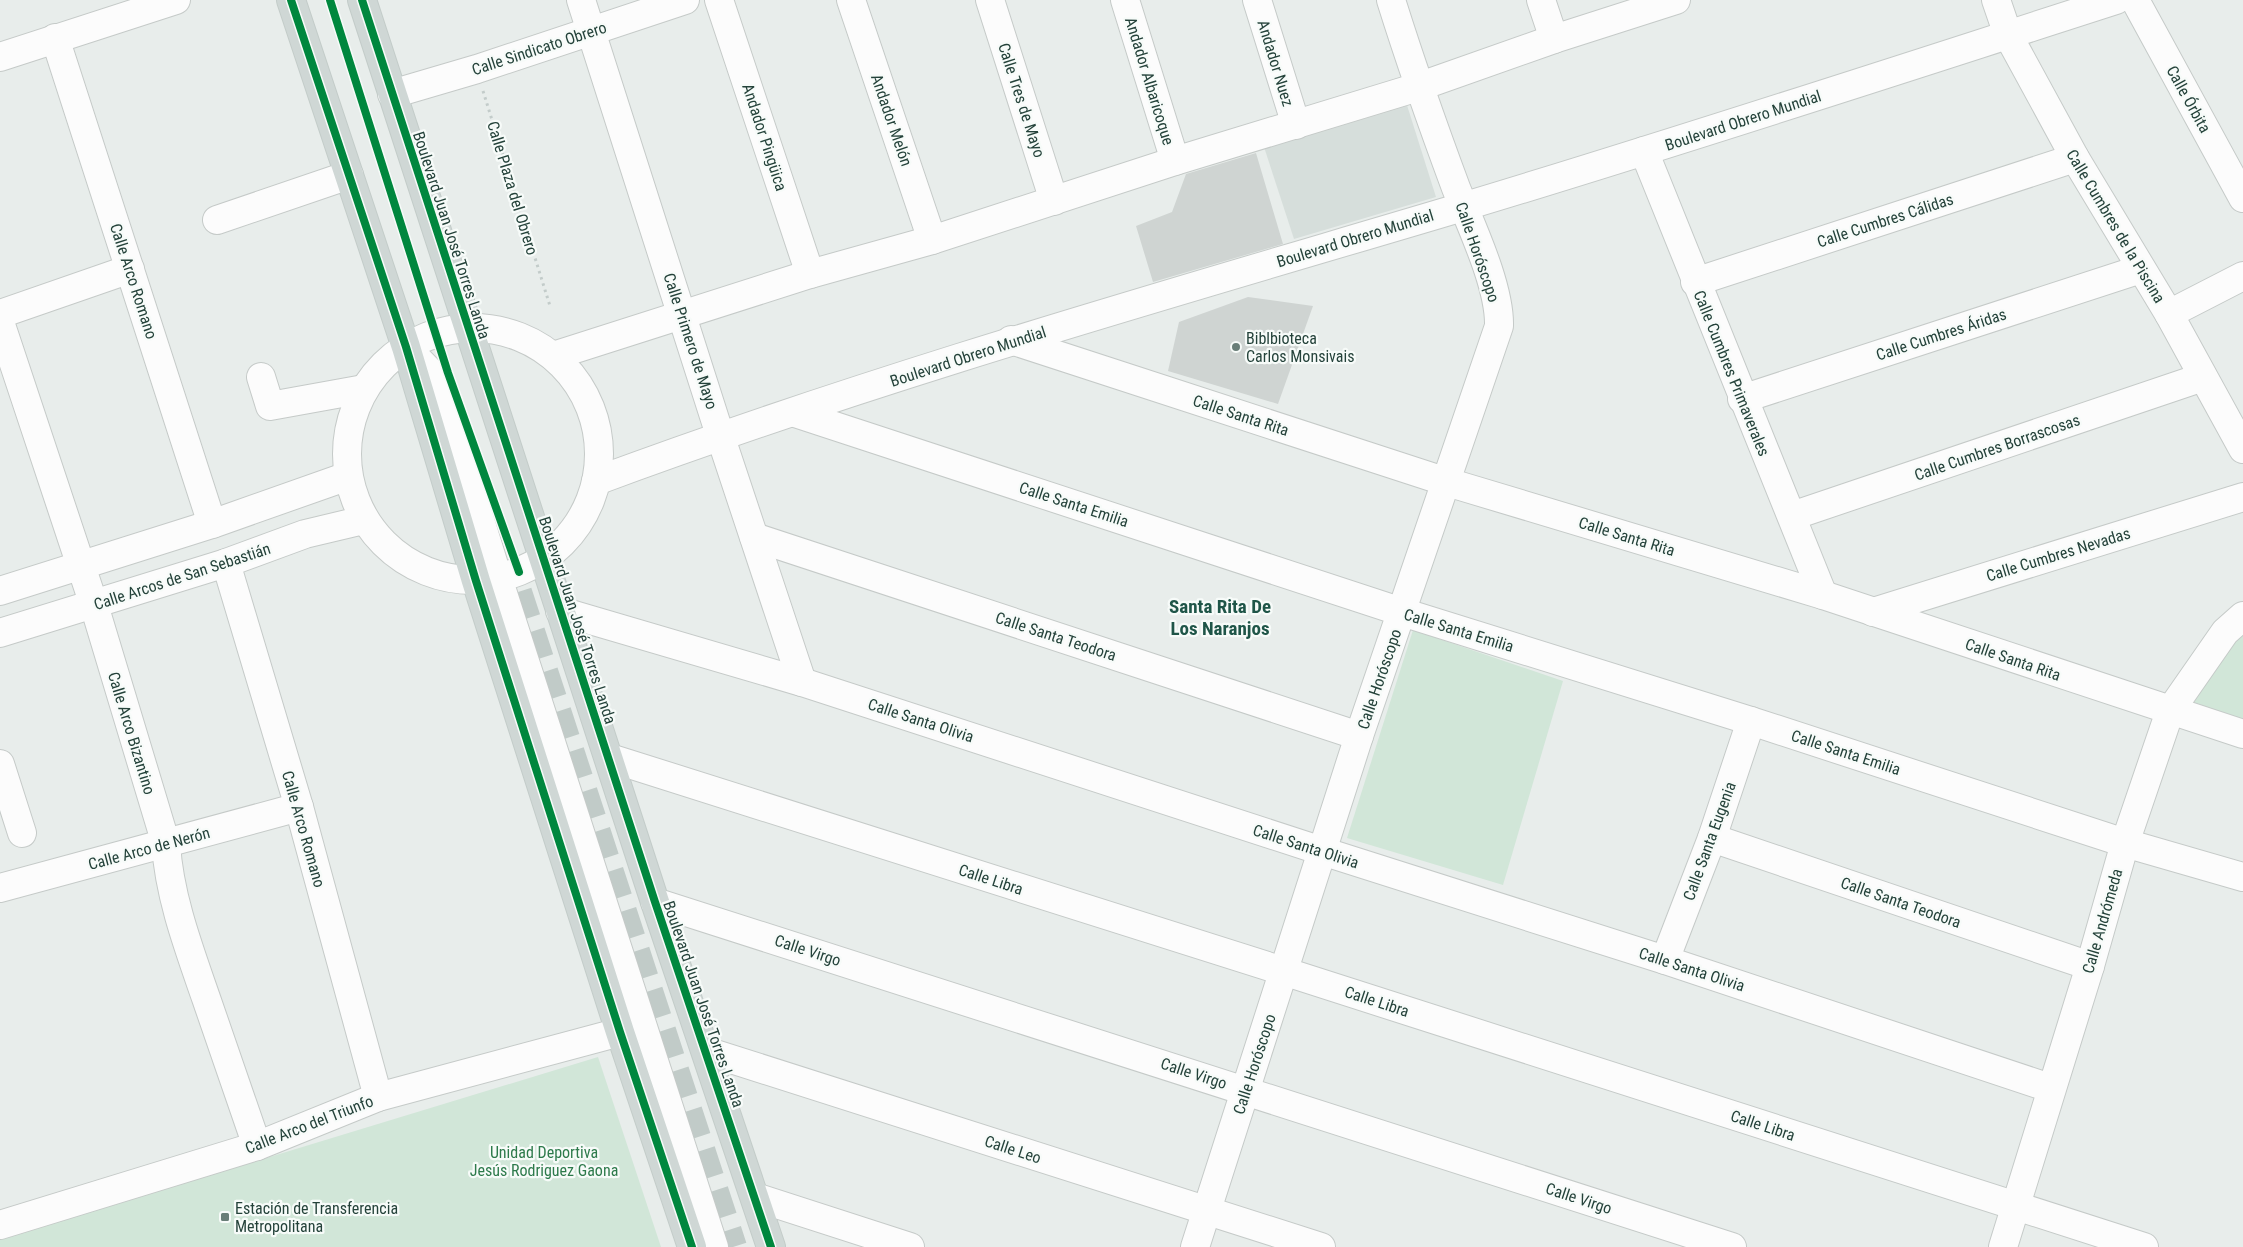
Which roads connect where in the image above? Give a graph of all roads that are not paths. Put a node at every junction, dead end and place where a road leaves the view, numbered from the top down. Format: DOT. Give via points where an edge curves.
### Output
graph roads {
  1 [pos="176,0"];
  2 [pos="291,0"];
  3 [pos="362,0"];
  4 [pos="582,0"];
  5 [pos="685,0"];
  6 [pos="719,0"];
  7 [pos="851,0"];
  8 [pos="990,0"];
  9 [pos="1125,0"];
  10 [pos="1256,0"];
  11 [pos="1391,0"];
  12 [pos="1541,0"];
  13 [pos="1676,0"];
  14 [pos="1996,0"];
  15 [pos="2116,0"];
  16 [pos="2135,0"];
  17 [pos="592,30"];
  18 [pos="2008,35"];
  19 [pos="55,38"];
  20 [pos="1554,39"];
  21 [pos="0,57"];
  22 [pos="1418,87"];
  23 [pos="392,94"];
  24 [pos="1296,125"];
  25 [pos="1644,151"];
  26 [pos="2074,158"];
  27 [pos="1175,162"];
  28 [pos="349,175"];
  29 [pos="2243,198"];
  30 [pos="1054,201"];
  31 [pos="1463,206"];
  32 [pos="217,220"];
  33 [pos="932,240"];
  34 [pos="130,269"];
  35 [pos="2141,270"];
  36 [pos="810,274"];
  37 [pos="2243,276"];
  38 [pos="1695,282"];
  39 [pos="0,314"];
  40 [pos="2169,314"];
  41 [pos="682,315"];
  42 [pos="0,322"];
  43 [pos="468,327"];
  44 [pos="1011,340"];
  45 [pos="406,347"];
  46 [pos="552,356"];
  47 [pos="261,377"];
  48 [pos="2203,377"];
  49 [pos="364,389"];
  50 [pos="1742,399"];
  51 [pos="795,412"];
  52 [pos="720,435"];
  53 [pos="2243,450"];
  54 [pos="348,476"];
  55 [pos="596,481"];
  56 [pos="1447,482"];
  57 [pos="2243,498"];
  58 [pos="1792,516"];
  59 [pos="364,520"];
  60 [pos="212,524"];
  61 [pos="754,537"];
  62 [pos="543,559"];
  63 [pos="226,564"];
  64 [pos="81,566"];
  65 [pos="497,584"];
  66 [pos="0,592"];
  67 [pos="1822,595"];
  68 [pos="94,605"];
  69 [pos="560,611"];
  70 [pos="1402,612"];
  71 [pos="1873,612"];
  72 [pos="2243,616"];
  73 [pos="0,633"];
  74 [pos="802,682"];
  75 [pos="2170,711"];
  76 [pos="1751,721"];
  77 [pos="2243,734"];
  78 [pos="1359,736"];
  79 [pos="610,758"];
  80 [pos="0,764"];
  81 [pos="299,807"];
  82 [pos="22,834"];
  83 [pos="1712,838"];
  84 [pos="2125,843"];
  85 [pos="166,844"];
  86 [pos="1322,851"];
  87 [pos="2243,877"];
  88 [pos="0,888"];
  89 [pos="655,902"];
  90 [pos="1665,960"];
  91 [pos="2090,966"];
  92 [pos="1283,971"];
  93 [pos="620,1032"];
  94 [pos="706,1051"];
  95 [pos="2050,1088"];
  96 [pos="1246,1090"];
  97 [pos="378,1097"];
  98 [pos="257,1146"];
  99 [pos="755,1197"];
  100 [pos="2016,1206"];
  101 [pos="1207,1211"];
  102 [pos="0,1225"];
  103 [pos="692,1247"];
  104 [pos="714,1247"];
  105 [pos="770,1247"];
  106 [pos="910,1247"];
  107 [pos="1195,1247"];
  108 [pos="1320,1247"];
  109 [pos="1732,1247"];
  110 [pos="2003,1247"];
  111 [pos="2144,1247"];
  1 -- 19 [label="street"];
  2 -- 28 [label="main road"];
  3 -- 23 [label="main road, Boulevard Juan José Torres Landa"];
  4 -- 17 [label="street, Calle Primero de Mayo"];
  5 -- 17 [label="street, Calle Sindicato Obrero"];
  6 -- 36 [label="street, Andador Pingüica"];
  7 -- 33 [label="street, Andador Melón"];
  8 -- 30 [label="street, Calle Tres de Mayo"];
  9 -- 27 [label="street, Andador Albaricoque"];
  10 -- 24 [label="street, Andador Nuez"];
  11 -- 22 [label="street, Calle Horóscopo"];
  12 -- 20 [label="street"];
  13 -- 20 [label="street"];
  14 -- 18 [label="street, Calle Cumbres de la Piscina"];
  15 -- 18 [label="street, Boulevard Obrero Mundial"];
  16 -- 29 [label="street, Calle Órbita"];
  17 -- 23 [label="street, Calle Sindicato Obrero"];
  17 -- 41 [label="street, Calle Primero de Mayo"];
  18 -- 25 [label="street, Boulevard Obrero Mundial"];
  18 -- 26 [label="street, Calle Cumbres de la Piscina"];
  19 -- 21 [label="street"];
  19 -- 34 [label="street, Calle Arco Romano"];
  20 -- 22 [label="street"];
  22 -- 24 [label="street"];
  22 -- 31 [label="street, Calle Horóscopo"];
  23 -- 43 [label="main road, Boulevard Juan José Torres Landa"];
  24 -- 27 [label="street"];
  25 -- 31 [label="street, Boulevard Obrero Mundial"];
  25 -- 38 [label="street, Calle Cumbres Primaverales"];
  26 -- 35 [label="street, Calle Cumbres de la Piscina"];
  26 -- 38 [label="street, Calle Cumbres Cálidas"];
  27 -- 30 [label="street"];
  28 -- 32 [label="street"];
  28 -- 45 [label="main road"];
  30 -- 33 [label="street"];
  31 -- 44 [label="street, Boulevard Obrero Mundial"];
  31 -- 56 [label="street, Calle Horóscopo" via="1497,304 1499,326"];
  33 -- 36 [label="street"];
  34 -- 39 [label="street"];
  34 -- 60 [label="street, Calle Arco Romano"];
  35 -- 40 [label="street, Calle Cumbres de la Piscina"];
  35 -- 50 [label="street, Calle Cumbres Áridas"];
  36 -- 41 [label="street"];
  37 -- 40 [label="street"];
  38 -- 50 [label="street, Calle Cumbres Primaverales"];
  40 -- 48 [label="street, Calle Cumbres de la Piscina"];
  41 -- 46 [label="street"];
  41 -- 52 [label="street, Calle Primero de Mayo"];
  42 -- 64 [label="street, Calle Arco Bizantino"];
  43 -- 45 [label="street" via="436,333"];
  43 -- 46 [label="street" via="513,334"];
  43 -- 62 [label="main road, Boulevard Juan José Torres Landa"];
  44 -- 51 [label="street, Boulevard Obrero Mundial"];
  44 -- 56 [label="street, Calle Santa Rita"];
  45 -- 49 [label="street" via="383,365"];
  45 -- 65 [label="main road"];
  46 -- 55 [label="street" via="576,382 592,412 598,446"];
  47 -- 49 [label="street" via="270,406"];
  48 -- 53 [label="street, Calle Cumbres de la Piscina"];
  48 -- 58 [label="street, Calle Cumbres Borrascosas"];
  49 -- 54 [label="street" via="349,431"];
  50 -- 58 [label="street, Calle Cumbres Primaverales"];
  51 -- 52 [label="street, Boulevard Obrero Mundial"];
  51 -- 70 [label="street, Calle Santa Emilia"];
  52 -- 55 [label="street, Boulevard Obrero Mundial"];
  52 -- 61 [label="street, Calle Primero de Mayo"];
  54 -- 59 [label="street"];
  54 -- 60 [label="street"];
  55 -- 62 [label="street" via="577,525 562,544"];
  56 -- 67 [label="street, Calle Santa Rita"];
  56 -- 70 [label="street, Calle Horóscopo"];
  57 -- 71 [label="street, Calle Cumbres Nevadas"];
  58 -- 67 [label="street, Calle Cumbres Primaverales"];
  59 -- 63 [label="street, Calle Arcos de San Sebastián" via="305,534"];
  59 -- 65 [label="street" via="385,546 412,566 442,578"];
  60 -- 64 [label="street"];
  61 -- 74 [label="street, Calle Primero de Mayo"];
  61 -- 78 [label="street, Calle Santa Teodora"];
  62 -- 65 [label="street"];
  62 -- 69 [label="main road, Boulevard Juan José Torres Landa"];
  63 -- 68 [label="street, Calle Arcos de San Sebastián"];
  63 -- 81 [label="street, Calle Arco Romano"];
  64 -- 66 [label="street"];
  64 -- 68 [label="street, Calle Arco Bizantino"];
  65 -- 93 [label="main road"];
  65 -- 104 [label="street"];
  67 -- 71 [label="street, Calle Santa Rita"];
  68 -- 73 [label="street, Calle Arcos de San Sebastián"];
  68 -- 85 [label="street, Calle Arco Bizantino"];
  69 -- 74 [label="street, Calle Santa Olivia"];
  69 -- 79 [label="main road, Boulevard Juan José Torres Landa"];
  70 -- 76 [label="street, Calle Santa Emilia"];
  70 -- 78 [label="street, Calle Horóscopo"];
  71 -- 75 [label="street, Calle Santa Rita"];
  72 -- 75 [label="street, Calle Andrómeda" via="2226,632"];
  74 -- 86 [label="street, Calle Santa Olivia"];
  75 -- 77 [label="street, Calle Santa Rita"];
  75 -- 84 [label="street, Calle Andrómeda"];
  76 -- 83 [label="street, Calle Santa Eugenia"];
  76 -- 84 [label="street, Calle Santa Emilia"];
  78 -- 86 [label="street, Calle Horóscopo"];
  79 -- 89 [label="main road, Boulevard Juan José Torres Landa"];
  79 -- 92 [label="street, Calle Libra"];
  80 -- 82 [label="street"];
  81 -- 85 [label="street, Calle Arco de Nerón"];
  81 -- 97 [label="street, Calle Arco Romano"];
  83 -- 90 [label="street, Calle Santa Eugenia"];
  83 -- 91 [label="street, Calle Santa Teodora"];
  84 -- 87 [label="street, Calle Santa Emilia"];
  84 -- 91 [label="street, Calle Andrómeda"];
  85 -- 88 [label="street, Calle Arco de Nerón"];
  85 -- 98 [label="street, Calle Arco Bizantino" via="174,895 193,963"];
  86 -- 90 [label="street, Calle Santa Olivia"];
  86 -- 92 [label="street, Calle Horóscopo"];
  89 -- 94 [label="main road, Boulevard Juan José Torres Landa"];
  89 -- 96 [label="street, Calle Virgo"];
  90 -- 95 [label="street, Calle Santa Olivia"];
  91 -- 95 [label="street, Calle Andrómeda"];
  92 -- 96 [label="street, Calle Horóscopo"];
  92 -- 100 [label="street, Calle Libra"];
  93 -- 97 [label="street, Calle Arco del Triunfo"];
  93 -- 103 [label="main road"];
  94 -- 99 [label="main road, Boulevard Juan José Torres Landa"];
  94 -- 101 [label="street, Calle Leo"];
  95 -- 100 [label="street, Calle Andrómeda"];
  96 -- 101 [label="street, Calle Horóscopo"];
  96 -- 109 [label="street, Calle Virgo"];
  97 -- 98 [label="street, Calle Arco del Triunfo"];
  98 -- 102 [label="street, Calle Arco del Triunfo"];
  99 -- 105 [label="main road, Boulevard Juan José Torres Landa"];
  99 -- 106 [label="street"];
  100 -- 110 [label="street, Calle Andrómeda"];
  100 -- 111 [label="street, Calle Libra"];
  101 -- 107 [label="street, Calle Horóscopo"];
  101 -- 108 [label="street, Calle Leo"];
}
